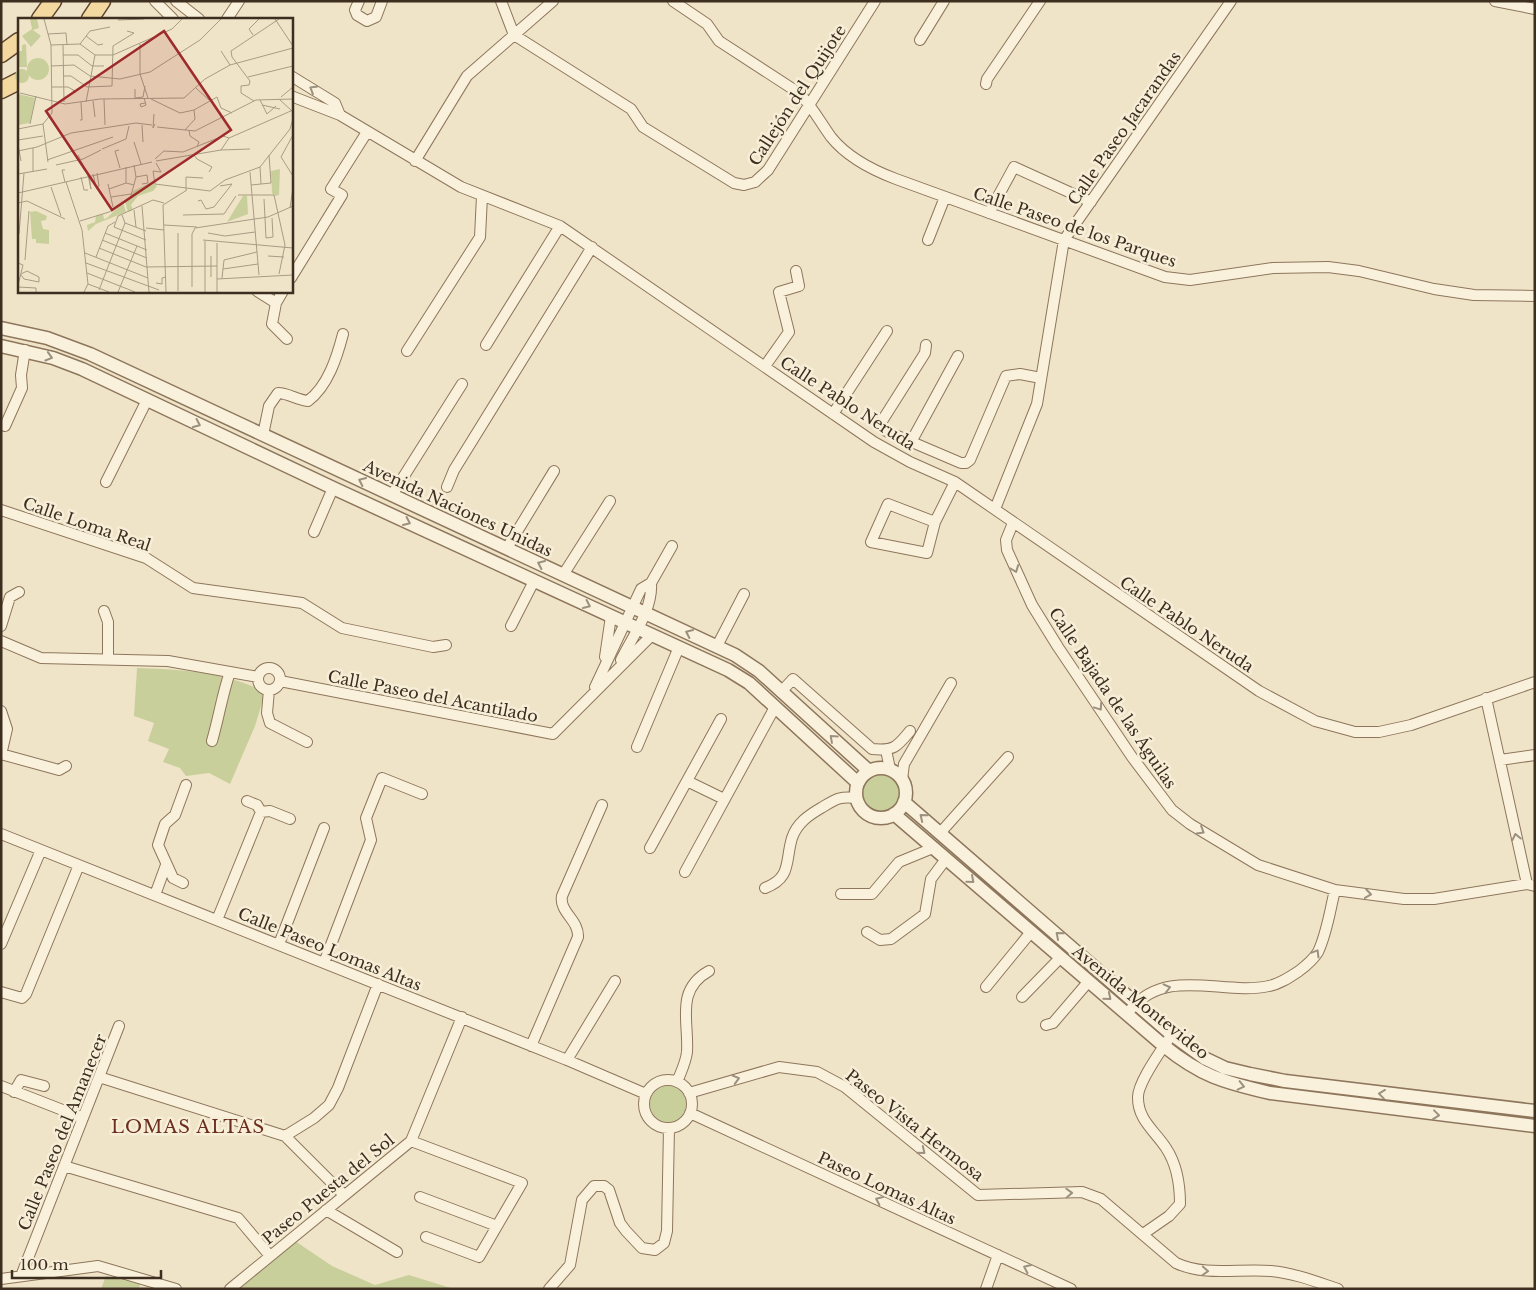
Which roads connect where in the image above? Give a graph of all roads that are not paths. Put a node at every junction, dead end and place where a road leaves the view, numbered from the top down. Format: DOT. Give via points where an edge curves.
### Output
graph roads {
  1 [pos="53,1"];
  2 [pos="89,1"];
  3 [pos="102,1"];
  4 [pos="155,1"];
  5 [pos="176,1"];
  6 [pos="239,1"];
  7 [pos="359,1"];
  8 [pos="382,1"];
  9 [pos="501,1"];
  10 [pos="553,1"];
  11 [pos="673,1"];
  12 [pos="875,1"];
  13 [pos="944,1"];
  14 [pos="1040,1"];
  15 [pos="1231,1"];
  16 [pos="1495,1"];
  17 [pos="186,9"];
  18 [pos="1535,9"];
  19 [pos="41,18"];
  20 [pos="78,18"];
  21 [pos="91,18"];
  22 [pos="172,18"];
  23 [pos="193,18"];
  24 [pos="198,18"];
  25 [pos="228,18"];
  26 [pos="514,36"];
  27 [pos="920,40"];
  28 [pos="18,42"];
  29 [pos="1,54"];
  30 [pos="292,77"];
  31 [pos="18,82"];
  32 [pos="986,84"];
  33 [pos="1,90"];
  34 [pos="292,96"];
  35 [pos="810,104"];
  36 [pos="340,115"];
  37 [pos="367,132"];
  38 [pos="415,161"];
  39 [pos="482,196"];
  40 [pos="945,197"];
  41 [pos="1091,202"];
  42 [pos="989,213"];
  43 [pos="560,226"];
  44 [pos="928,240"];
  45 [pos="1064,240"];
  46 [pos="592,246"];
  47 [pos="796,271"];
  48 [pos="292,276"];
  49 [pos="259,292"];
  50 [pos="282,292"];
  51 [pos="1535,296"];
  52 [pos="276,303"];
  53 [pos="1,328"];
  54 [pos="887,331"];
  55 [pos="343,334"];
  56 [pos="287,339"];
  57 [pos="486,345"];
  58 [pos="926,345"];
  59 [pos="1,346"];
  60 [pos="25,350"];
  61 [pos="407,351"];
  62 [pos="90,354"];
  63 [pos="958,356"];
  64 [pos="765,366"];
  65 [pos="82,369"];
  66 [pos="1041,378"];
  67 [pos="462,384"];
  68 [pos="146,400"];
  69 [pos="833,414"];
  70 [pos="5,426"];
  71 [pos="264,434"];
  72 [pos="911,442"];
  73 [pos="554,471"];
  74 [pos="106,482"];
  75 [pos="956,482"];
  76 [pos="333,488"];
  77 [pos="447,488"];
  78 [pos="392,495"];
  79 [pos="610,501"];
  80 [pos="995,509"];
  81 [pos="1,510"];
  82 [pos="935,522"];
  83 [pos="1013,523"];
  84 [pos="314,532"];
  85 [pos="672,546"];
  86 [pos="507,548"];
  87 [pos="563,575"];
  88 [pos="534,581"];
  89 [pos="651,583"];
  90 [pos="19,592"];
  91 [pos="744,594"];
  92 [pos="632,607"];
  93 [pos="104,611"];
  94 [pos="644,613"];
  95 [pos="611,616"];
  96 [pos="625,622"];
  97 [pos="1,626"];
  98 [pos="511,626"];
  99 [pos="637,628"];
  100 [pos="652,635"];
  101 [pos="1,641"];
  102 [pos="446,645"];
  103 [pos="717,646"];
  104 [pos="679,647"];
  105 [pos="108,660"];
  106 [pos="605,666"];
  107 [pos="618,668"];
  108 [pos="230,672"];
  109 [pos="258,677"];
  110 [pos="280,681"];
  111 [pos="1535,682"];
  112 [pos="951,683"];
  113 [pos="268,690"];
  114 [pos="593,692"];
  115 [pos="782,692"];
  116 [pos="1486,698"];
  117 [pos="775,707"];
  118 [pos="1,711"];
  119 [pos="721,719"];
  120 [pos="910,731"];
  121 [pos="212,741"];
  122 [pos="307,742"];
  123 [pos="637,747"];
  124 [pos="886,750"];
  125 [pos="1,754"];
  126 [pos="1535,755"];
  127 [pos="1008,758"];
  128 [pos="1500,760"];
  129 [pos="66,766"];
  130 [pos="890,770"];
  131 [pos="869,771"];
  132 [pos="902,779"];
  133 [pos="687,780"];
  134 [pos="858,783"];
  135 [pos="186,785"];
  136 [pos="422,794"];
  137 [pos="857,798"];
  138 [pos="724,799"];
  139 [pos="247,801"];
  140 [pos="904,802"];
  141 [pos="602,805"];
  142 [pos="261,812"];
  143 [pos="894,814"];
  144 [pos="290,819"];
  145 [pos="324,828"];
  146 [pos="941,832"];
  147 [pos="1,834"];
  148 [pos="650,848"];
  149 [pos="934,848"];
  150 [pos="41,850"];
  151 [pos="946,858"];
  152 [pos="79,865"];
  153 [pos="166,865"];
  154 [pos="685,872"];
  155 [pos="183,883"];
  156 [pos="1531,885"];
  157 [pos="765,888"];
  158 [pos="1335,890"];
  159 [pos="841,894"];
  160 [pos="155,895"];
  161 [pos="217,920"];
  162 [pos="866,932"];
  163 [pos="1031,932"];
  164 [pos="1,944"];
  165 [pos="279,944"];
  166 [pos="1060,957"];
  167 [pos="324,963"];
  168 [pos="708,971"];
  169 [pos="615,981"];
  170 [pos="1089,982"];
  171 [pos="378,984"];
  172 [pos="986,986"];
  173 [pos="1,992"];
  174 [pos="1022,998"];
  175 [pos="1136,1003"];
  176 [pos="1127,1014"];
  177 [pos="462,1018"];
  178 [pos="1046,1025"];
  179 [pos="119,1026"];
  180 [pos="1171,1034"];
  181 [pos="532,1046"];
  182 [pos="1164,1046"];
  183 [pos="568,1060"];
  184 [pos="99,1077"];
  185 [pos="1272,1079"];
  186 [pos="678,1082"];
  187 [pos="1,1086"];
  188 [pos="44,1086"];
  189 [pos="14,1092"];
  190 [pos="689,1092"];
  191 [pos="1270,1093"];
  192 [pos="646,1094"];
  193 [pos="1410,1097"];
  194 [pos="1407,1111"];
  195 [pos="1535,1112"];
  196 [pos="690,1113"];
  197 [pos="83,1118"];
  198 [pos="1535,1126"];
  199 [pos="668,1128"];
  200 [pos="285,1136"];
  201 [pos="411,1141"];
  202 [pos="64,1166"];
  203 [pos="344,1195"];
  204 [pos="420,1197"];
  205 [pos="326,1210"];
  206 [pos="497,1226"];
  207 [pos="1142,1234"];
  208 [pos="426,1237"];
  209 [pos="397,1252"];
  210 [pos="998,1255"];
  211 [pos="270,1256"];
  212 [pos="20,1276"];
  213 [pos="1,1279"];
  214 [pos="152,1285"];
  215 [pos="1067,1288"];
  216 [pos="176,1289"];
  217 [pos="230,1289"];
  218 [pos="549,1289"];
  219 [pos="986,1289"];
  220 [pos="1338,1289"];
  1 -- 19 [label="main road"];
  2 -- 20 [label="main road"];
  3 -- 21 [label="main road"];
  4 -- 22 [label="street"];
  5 -- 17 [label="street"];
  6 -- 25 [label="street"];
  7 -- 8 [label="street" via="355,10 357,15 367,21 376,17"];
  9 -- 26 [label="street"];
  10 -- 26 [label="street"];
  11 -- 35 [label="street, Calle Paseo de los Parques" via="706,24 719,41 799,93"];
  12 -- 35 [label="street, Callejón del Quijote"];
  13 -- 27 [label="street"];
  14 -- 32 [label="street"];
  15 -- 41 [label="street, Calle Paseo Jacarandas"];
  16 -- 18 [label="street"];
  17 -- 23 [label="street"];
  17 -- 24 [label="street"];
  26 -- 35 [label="street, Callejón del Quijote" via="631,109 643,126 734,183 744,185 762,177"];
  26 -- 38 [label="street" via="467,76"];
  28 -- 29 [label="main road"];
  36 -- 30 [label="street, Calle Pablo Neruda, one-way" via="335,103"];
  31 -- 33 [label="main road"];
  34 -- 36 [label="street, Calle Pablo Neruda"];
  35 -- 40 [label="street, Calle Paseo de los Parques" via="833,138 855,159 881,173"];
  36 -- 37 [label="street, Calle Pablo Neruda"];
  37 -- 38 [label="street, Calle Pablo Neruda"];
  37 -- 48 [label="street" via="331,189 342,195"];
  38 -- 39 [label="street, Calle Pablo Neruda"];
  39 -- 43 [label="street, Calle Pablo Neruda"];
  39 -- 61 [label="street" via="480,236"];
  40 -- 42 [label="street, Calle Paseo de los Parques"];
  40 -- 44 [label="street"];
  41 -- 42 [label="street" via="1014,167"];
  41 -- 45 [label="street, Calle Paseo Jacarandas"];
  42 -- 45 [label="street, Calle Paseo de los Parques"];
  43 -- 46 [label="street, Calle Pablo Neruda"];
  43 -- 57 [label="street"];
  45 -- 51 [label="street, Calle Paseo de los Parques" via="1179,280 1273,268 1328,267 1474,295"];
  45 -- 66 [label="street, Calle Paseo Jacarandas"];
  46 -- 64 [label="street, Calle Pablo Neruda"];
  46 -- 77 [label="street" via="454,470"];
  47 -- 64 [label="street" via="799,286 779,292 789,332"];
  49 -- 52 [label="street"];
  50 -- 52 [label="street"];
  52 -- 56 [label="street" via="272,324"];
  53 -- 62 [label="street, Avenida Naciones Unidas" via="47,338"];
  54 -- 69 [label="street"];
  55 -- 71 [label="street" via="335,362 314,396 308,401 278,393 267,412"];
  58 -- 72 [label="street" via="926,353 881,426"];
  59 -- 60 [label="street, Avenida Naciones Unidas"];
  60 -- 65 [label="street, Avenida Naciones Unidas, one-way"];
  60 -- 70 [label="street" via="22,388"];
  62 -- 65 [label="street"];
  62 -- 71 [label="street, Avenida Naciones Unidas"];
  63 -- 72 [label="street"];
  64 -- 69 [label="street, Calle Pablo Neruda"];
  65 -- 68 [label="street, Avenida Naciones Unidas"];
  66 -- 72 [label="street" via="1020,374 1006,376 966,464"];
  66 -- 80 [label="street, Calle Paseo Jacarandas" via="1038,404"];
  67 -- 78 [label="street"];
  68 -- 74 [label="street"];
  68 -- 76 [label="street, Avenida Naciones Unidas, one-way"];
  69 -- 75 [label="street, Calle Pablo Neruda" via="894,454"];
  78 -- 71 [label="street, Avenida Naciones Unidas, one-way"];
  73 -- 86 [label="street"];
  75 -- 80 [label="street, Calle Pablo Neruda"];
  75 -- 82 [label="street"];
  76 -- 84 [label="street"];
  76 -- 88 [label="street, Avenida Naciones Unidas, one-way"];
  78 -- 86 [label="street, Avenida Naciones Unidas"];
  79 -- 87 [label="street"];
  80 -- 83 [label="street, Calle Pablo Neruda"];
  81 -- 102 [label="street, Calle Loma Real" via="146,558 193,588 302,604 342,628 433,647"];
  82 -- 82 [label="street" via="927,553 871,542 888,504"];
  83 -- 116 [label="street, Calle Pablo Neruda" via="1259,691 1314,721 1355,732 1379,732 1411,725"];
  83 -- 158 [label="street, Calle Bajada de las Águilas, one-way" via="1006,540 1008,550 1032,605 1132,757 1172,810 1258,865"];
  85 -- 89 [label="street"];
  87 -- 86 [label="street, Avenida Naciones Unidas, one-way"];
  87 -- 92 [label="street, Avenida Naciones Unidas"];
  88 -- 95 [label="street, Avenida Naciones Unidas, one-way"];
  88 -- 98 [label="street"];
  89 -- 92 [label="street, Calle Paseo del Acantilado" via="641,589"];
  89 -- 94 [label="street, Calle Paseo del Acantilado" via="652,593"];
  90 -- 97 [label="street" via="10,597"];
  91 -- 103 [label="street"];
  92 -- 94 [label="street, Avenida Naciones Unidas"];
  92 -- 96 [label="street, Calle Paseo del Acantilado"];
  93 -- 105 [label="street" via="108,622"];
  94 -- 99 [label="street, Calle Paseo del Acantilado"];
  103 -- 94 [label="street, Avenida Naciones Unidas, one-way"];
  95 -- 96 [label="street, Avenida Naciones Unidas"];
  95 -- 106 [label="street, Calle Paseo del Acantilado"];
  96 -- 99 [label="street, Avenida Naciones Unidas"];
  96 -- 106 [label="street, Calle Paseo del Acantilado"];
  99 -- 100 [label="street, Avenida Naciones Unidas"];
  99 -- 107 [label="street, Calle Paseo del Acantilado"];
  100 -- 104 [label="street, Avenida Naciones Unidas"];
  100 -- 107 [label="street, Calle Paseo del Acantilado"];
  101 -- 105 [label="street" via="40,658"];
  103 -- 115 [label="street, Avenida Naciones Unidas" via="748,662"];
  104 -- 117 [label="street, Avenida Naciones Unidas" via="740,677"];
  104 -- 123 [label="street"];
  105 -- 108 [label="street" via="168,661"];
  106 -- 114 [label="street, Calle Paseo del Acantilado"];
  107 -- 114 [label="street, Calle Paseo del Acantilado"];
  108 -- 109 [label="street"];
  108 -- 121 [label="street" via="220,700 220,715"];
  109 -- 110 [label="street" via="263,670 272,669"];
  109 -- 113 [label="street" via="262,687"];
  110 -- 113 [label="street" via="275,688"];
  110 -- 114 [label="street, Calle Paseo del Acantilado" via="553,734"];
  111 -- 116 [label="street, Calle Pablo Neruda"];
  112 -- 132 [label="street" via="904,764"];
  113 -- 122 [label="street" via="270,723"];
  115 -- 124 [label="street" via="793,679 872,749"];
  131 -- 115 [label="street, Avenida Naciones Unidas, one-way"];
  116 -- 128 [label="street"];
  117 -- 134 [label="street, Avenida Naciones Unidas"];
  117 -- 138 [label="street"];
  118 -- 125 [label="street" via="7,729"];
  119 -- 133 [label="street"];
  120 -- 124 [label="street" via="897,746"];
  124 -- 130 [label="street"];
  125 -- 129 [label="street" via="59,770"];
  126 -- 128 [label="street"];
  127 -- 146 [label="street"];
  156 -- 128 [label="street, one-way"];
  130 -- 131 [label="street" via="876,768"];
  130 -- 132 [label="street"];
  131 -- 134 [label="street"];
  132 -- 140 [label="street" via="906,790"];
  133 -- 138 [label="street"];
  133 -- 148 [label="street"];
  134 -- 137 [label="street"];
  135 -- 153 [label="street" via="175,815 165,824 158,845"];
  136 -- 167 [label="street" via="382,778 366,818 372,840"];
  137 -- 143 [label="street" via="871,816 879,818"];
  137 -- 157 [label="street" via="841,796 808,816 792,837 784,876 778,883"];
  138 -- 154 [label="street"];
  139 -- 142 [label="street" via="257,805"];
  140 -- 143 [label="street"];
  146 -- 140 [label="street, Avenida Montevideo, one-way"];
  141 -- 181 [label="street" via="562,896 561,902 578,929 578,937"];
  142 -- 144 [label="street" via="270,811"];
  142 -- 161 [label="street"];
  143 -- 149 [label="street, Avenida Montevideo"];
  145 -- 165 [label="street"];
  175 -- 146 [label="street, Avenida Montevideo, one-way"];
  147 -- 150 [label="street, Calle Paseo Lomas Altas"];
  149 -- 151 [label="street, Avenida Montevideo"];
  149 -- 159 [label="street" via="899,862 872,894"];
  150 -- 152 [label="street, Calle Paseo Lomas Altas"];
  150 -- 164 [label="street"];
  151 -- 162 [label="street" via="932,879 926,914 891,939 880,940"];
  151 -- 163 [label="street, Avenida Montevideo, one-way"];
  152 -- 160 [label="street, Calle Paseo Lomas Altas"];
  152 -- 173 [label="street" via="26,994 17,998"];
  153 -- 155 [label="street" via="173,878"];
  153 -- 160 [label="street"];
  158 -- 156 [label="street, Calle Bajada de las Águilas, one-way" via="1404,899 1434,899"];
  175 -- 158 [label="street, one-way" via="1149,993 1180,985 1258,988 1287,979 1317,954"];
  160 -- 161 [label="street, Calle Paseo Lomas Altas"];
  161 -- 165 [label="street, Calle Paseo Lomas Altas"];
  163 -- 166 [label="street, Avenida Montevideo"];
  163 -- 172 [label="street"];
  165 -- 167 [label="street, Calle Paseo Lomas Altas"];
  166 -- 170 [label="street, Avenida Montevideo"];
  166 -- 174 [label="street"];
  167 -- 171 [label="street, Calle Paseo Lomas Altas"];
  168 -- 186 [label="street" via="692,983 685,1006 686,1058"];
  169 -- 183 [label="street"];
  170 -- 176 [label="street, Avenida Montevideo, one-way"];
  170 -- 178 [label="street" via="1053,1023"];
  171 -- 177 [label="street, Calle Paseo Lomas Altas"];
  171 -- 200 [label="street" via="329,1105"];
  175 -- 176 [label="street"];
  175 -- 180 [label="street, Avenida Montevideo"];
  176 -- 182 [label="street, Avenida Montevideo"];
  177 -- 181 [label="street, Calle Paseo Lomas Altas"];
  177 -- 201 [label="street, Paseo Puesta del Sol"];
  179 -- 184 [label="street, Calle Paseo del Amanecer"];
  180 -- 182 [label="street"];
  180 -- 185 [label="street, Avenida Montevideo" via="1214,1063"];
  181 -- 183 [label="street, Calle Paseo Lomas Altas"];
  182 -- 191 [label="street, Avenida Montevideo, one-way" via="1187,1064 1215,1079"];
  182 -- 207 [label="street" via="1137,1097 1145,1123 1170,1156 1180,1204 1169,1216"];
  183 -- 192 [label="street, Calle Paseo Lomas Altas"];
  184 -- 197 [label="street, Calle Paseo del Amanecer"];
  184 -- 200 [label="street"];
  185 -- 191 [label="street"];
  193 -- 185 [label="street, Avenida Montevideo, one-way"];
  186 -- 190 [label="street"];
  186 -- 192 [label="street" via="663,1080"];
  187 -- 189 [label="street"];
  188 -- 189 [label="street" via="21,1080"];
  189 -- 197 [label="street"];
  190 -- 196 [label="street" via="692,1099"];
  190 -- 207 [label="street, Paseo Vista Hermosa, one-way" via="779,1067 817,1072 845,1088 973,1193 982,1196 1091,1194"];
  191 -- 194 [label="street, Avenida Montevideo"];
  192 -- 199 [label="street" via="644,1110 648,1117 660,1127"];
  193 -- 194 [label="street"];
  193 -- 195 [label="street, Avenida Montevideo"];
  194 -- 198 [label="street, Avenida Montevideo, one-way"];
  196 -- 199 [label="street" via="682,1124"];
  210 -- 196 [label="street, Paseo Lomas Altas, one-way"];
  197 -- 202 [label="street, Calle Paseo del Amanecer"];
  199 -- 218 [label="street" via="667,1230 664,1242 655,1250 642,1248 620,1223 609,1190 604,1186 594,1186 582,1200 570,1264"];
  200 -- 203 [label="street"];
  201 -- 203 [label="street, Paseo Puesta del Sol"];
  201 -- 206 [label="street" via="522,1183"];
  202 -- 211 [label="street" via="238,1218"];
  202 -- 212 [label="street, Calle Paseo del Amanecer"];
  203 -- 205 [label="street, Paseo Puesta del Sol"];
  204 -- 206 [label="street"];
  205 -- 209 [label="street"];
  205 -- 211 [label="street, Paseo Puesta del Sol"];
  206 -- 208 [label="street" via="479,1257"];
  207 -- 220 [label="street, Paseo Vista Hermosa, one-way" via="1176,1263 1187,1268 1201,1271 1270,1270"];
  215 -- 210 [label="street, Paseo Lomas Altas, one-way"];
  210 -- 219 [label="street"];
  211 -- 217 [label="street, Paseo Puesta del Sol"];
  212 -- 213 [label="street"];
  212 -- 214 [label="street" via="98,1266"];
  214 -- 216 [label="street"];
}
